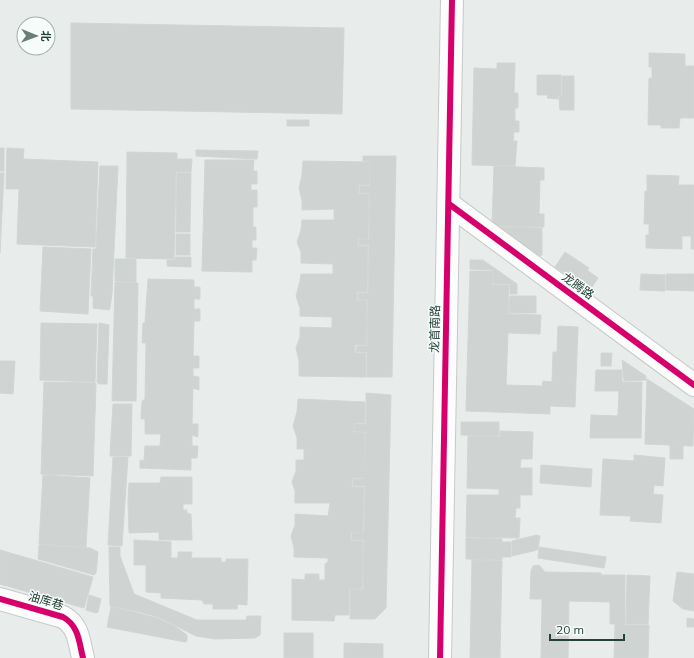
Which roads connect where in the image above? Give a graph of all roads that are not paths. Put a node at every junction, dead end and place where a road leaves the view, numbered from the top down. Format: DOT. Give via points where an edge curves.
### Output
graph roads {
  1 [pos="452,0"];
  2 [pos="449,204"];
  3 [pos="694,386"];
  4 [pos="0,599"];
  5 [pos="83,658"];
  6 [pos="440,658"];
  1 -- 2 [label="street, 龙首南路"];
  2 -- 3 [label="street, 龙腾路"];
  2 -- 6 [label="street, 龙首南路"];
  4 -- 5 [label="street, 油库巷" via="70,621 78,634"];
}
